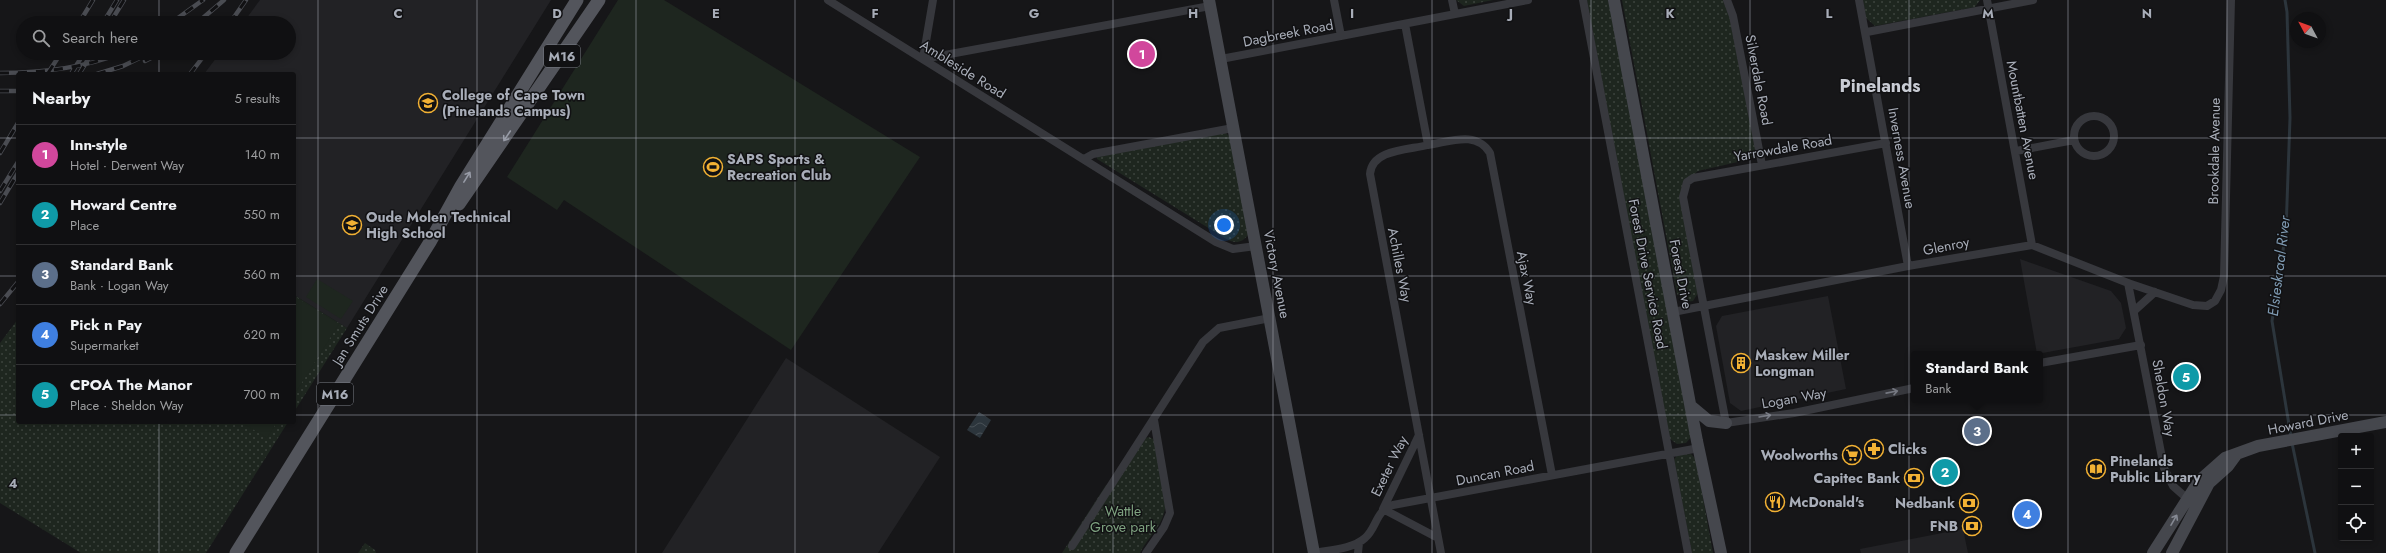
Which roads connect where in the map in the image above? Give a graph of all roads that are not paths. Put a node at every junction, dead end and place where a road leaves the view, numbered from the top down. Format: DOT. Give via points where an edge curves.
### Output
graph roads {
  1 [pos="577,0"];
  2 [pos="599,0"];
  3 [pos="828,0"];
  4 [pos="933,0"];
  5 [pos="1334,0"];
  6 [pos="1452,0"];
  7 [pos="1528,0"];
  8 [pos="1583,0"];
  9 [pos="1614,0"];
  10 [pos="1727,0"];
  11 [pos="1859,0"];
  12 [pos="2033,0"];
  13 [pos="2231,0"];
  14 [pos="1210,3"];
  15 [pos="1988,4"];
  16 [pos="1455,14"];
  17 [pos="1405,24"];
  18 [pos="1867,32"];
  19 [pos="1341,36"];
  20 [pos="923,59"];
  21 [pos="1221,59"];
  22 [pos="1233,128"];
  23 [pos="2074,140"];
  24 [pos="1886,143"];
  25 [pos="1428,146"];
  26 [pos="2016,151"];
  27 [pos="1084,159"];
  28 [pos="1762,165"];
  29 [pos="434,235"];
  30 [pos="2032,245"];
  31 [pos="1256,246"];
  32 [pos="1908,266"];
  33 [pos="2128,283"];
  34 [pos="2155,292"];
  35 [pos="1703,306"];
  36 [pos="2134,311"];
  37 [pos="1673,312"];
  38 [pos="1270,318"];
  39 [pos="2141,345"];
  40 [pos="2043,362"];
  41 [pos="1911,389"];
  42 [pos="1691,406"];
  43 [pos="1154,420"];
  44 [pos="2386,422"];
  45 [pos="1726,423"];
  46 [pos="1419,435"];
  47 [pos="1699,448"];
  48 [pos="1668,453"];
  49 [pos="2236,455"];
  50 [pos="1552,475"];
  51 [pos="1430,498"];
  52 [pos="2186,498"];
  53 [pos="2197,505"];
  54 [pos="1383,509"];
  55 [pos="1438,538"];
  56 [pos="1359,543"];
  57 [pos="1072,546"];
  58 [pos="236,553"];
  59 [pos="1146,553"];
  60 [pos="1314,553"];
  61 [pos="1358,553"];
  62 [pos="1441,553"];
  63 [pos="1688,553"];
  64 [pos="1721,553"];
  65 [pos="2153,553"];
  66 [pos="2172,553"];
  29 -- 1 [label="main road, Jan Smuts Drive / M16, one-way" via="461,186"];
  2 -- 29 [label="main road, Jan Smuts Drive / M16, one-way" via="471,188"];
  3 -- 20 [label="street, Ambleside Road"];
  4 -- 20 [label="street"];
  5 -- 19 [label="street"];
  6 -- 16 [label="street"];
  7 -- 16 [label="street, Dagbreek Road"];
  8 -- 48 [label="street, Forest Drive Service Road"];
  9 -- 37 [label="street, Forest Drive"];
  10 -- 28 [label="street, Silverdale Road" via="1733,16"];
  11 -- 18 [label="street, Inverness Avenue"];
  12 -- 15 [label="street"];
  13 -- 34 [label="street, Brookdale Avenue" via="2224,276 2221,290 2215,301 2207,306 2193,305"];
  14 -- 20 [label="street"];
  14 -- 21 [label="street, Victory Avenue"];
  15 -- 18 [label="street"];
  15 -- 26 [label="street, Mountbatten Avenue"];
  16 -- 17 [label="street, Dagbreek Road"];
  17 -- 19 [label="street, Dagbreek Road"];
  17 -- 25 [label="street"];
  18 -- 24 [label="street, Inverness Avenue"];
  19 -- 21 [label="street, Dagbreek Road"];
  20 -- 27 [label="street, Ambleside Road"];
  21 -- 22 [label="street, Victory Avenue"];
  22 -- 27 [label="street" via="1093,154"];
  22 -- 31 [label="street, Victory Avenue"];
  23 -- 23 [label="street" via="2077,125 2089,116 2104,118 2111,124 2114,132 2112,144 2101,155 2084,154 2077,148"];
  23 -- 26 [label="street"];
  24 -- 28 [label="street, Yarrowdale Road"];
  24 -- 32 [label="street, Inverness Avenue"];
  25 -- 46 [label="street, Achilles Way" via="1378,157 1370,167"];
  25 -- 50 [label="street, Ajax Way" via="1470,138 1485,145 1490,153"];
  26 -- 30 [label="street, Mountbatten Avenue"];
  27 -- 31 [label="street, Ambleside Road" via="1224,247 1233,249"];
  28 -- 35 [label="street, Yarrowdale Road" via="1693,178 1687,182 1682,196"];
  29 -- 58 [label="main road, Jan Smuts Drive / M16"];
  30 -- 32 [label="street, Glenroy"];
  30 -- 33 [label="street"];
  31 -- 38 [label="street, Victory Avenue"];
  32 -- 35 [label="street, Glenroy"];
  33 -- 34 [label="street"];
  33 -- 36 [label="street, Sheldon Way"];
  34 -- 36 [label="street"];
  35 -- 37 [label="street, Glenroy"];
  35 -- 45 [label="street"];
  36 -- 39 [label="street, Sheldon Way"];
  37 -- 42 [label="street, Forest Drive"];
  38 -- 43 [label="street" via="1229,325 1210,334"];
  38 -- 60 [label="street, Victory Avenue"];
  39 -- 40 [label="street"];
  39 -- 52 [label="street, Sheldon Way" via="2164,468 2172,486"];
  45 -- 41 [label="street, Logan Way, one-way" via="1794,413"];
  42 -- 45 [label="street" via="1709,422"];
  42 -- 47 [label="street, Forest Drive"];
  43 -- 57 [label="street"];
  43 -- 59 [label="street" via="1170,513 1164,527"];
  44 -- 49 [label="street, Howard Drive" via="2270,444"];
  46 -- 51 [label="street, Achilles Way"];
  46 -- 54 [label="street, Exeter Way"];
  47 -- 48 [label="street, Duncan Road"];
  47 -- 64 [label="street, Forest Drive"];
  48 -- 50 [label="street, Duncan Road"];
  48 -- 63 [label="street, Forest Drive Service Road"];
  49 -- 52 [label="street, Howard Drive" via="2216,464"];
  49 -- 53 [label="street" via="2209,483"];
  50 -- 51 [label="street, Duncan Road"];
  51 -- 54 [label="street, Duncan Road"];
  51 -- 55 [label="street, Achilles Way"];
  52 -- 53 [label="street, Sheldon Way"];
  65 -- 52 [label="street, Howard Drive, one-way"];
  53 -- 66 [label="street"];
  54 -- 55 [label="street"];
  54 -- 56 [label="street" via="1369,533"];
  55 -- 62 [label="street, Achilles Way"];
  56 -- 60 [label="street"];
  56 -- 61 [label="street"];
}
